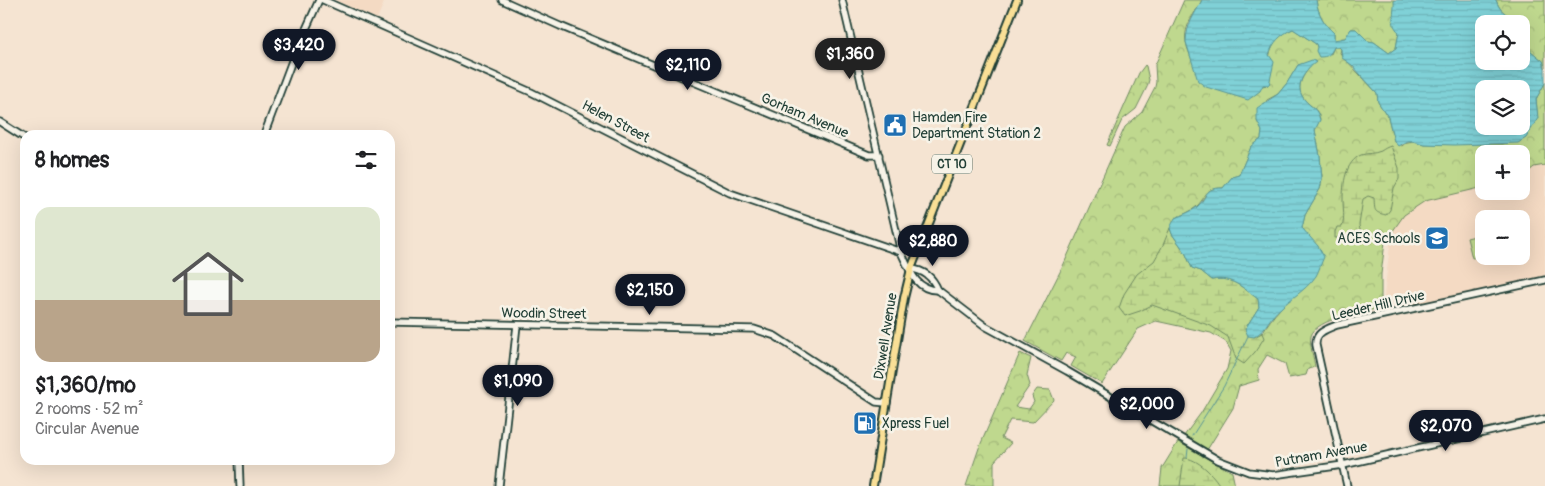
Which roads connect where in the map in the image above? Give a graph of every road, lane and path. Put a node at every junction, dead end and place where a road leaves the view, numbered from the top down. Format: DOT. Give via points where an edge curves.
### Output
graph roads {
  1 [pos="319,0"];
  2 [pos="324,0"];
  3 [pos="502,0"];
  4 [pos="842,0"];
  5 [pos="1017,0"];
  6 [pos="0,122"];
  7 [pos="266,130"];
  8 [pos="20,135"];
  9 [pos="879,155"];
  10 [pos="901,252"];
  11 [pos="911,269"];
  12 [pos="1545,280"];
  13 [pos="938,290"];
  14 [pos="395,322"];
  15 [pos="517,325"];
  16 [pos="887,403"];
  17 [pos="1545,419"];
  18 [pos="240,465"];
  19 [pos="1343,465"];
  20 [pos="240,486"];
  21 [pos="499,486"];
  22 [pos="874,486"];
  23 [pos="1347,486"];
  1 -- 7 [label="main road"];
  2 -- 10 [label="main road, Helen Street" via="531,92 730,193"];
  3 -- 9 [label="main road, Gorham Avenue" via="869,155"];
  4 -- 9 [label="main road"];
  5 -- 11 [label="main road, Dixwell Avenue / CT 10"];
  6 -- 8 [label="main road"];
  9 -- 10 [label="main road"];
  10 -- 11 [label="main road"];
  11 -- 13 [label="main road, Putnam Avenue" via="925,273"];
  11 -- 13 [label="main road, Putnam Avenue" via="921,286"];
  11 -- 16 [label="main road, Dixwell Avenue / CT 10"];
  12 -- 19 [label="main road, Leeder Hill Drive" via="1338,325 1321,332 1316,345"];
  13 -- 19 [label="main road, Putnam Avenue" via="994,331 1234,467 1273,475"];
  14 -- 15 [label="main road, Woodin Street"];
  15 -- 16 [label="main road, Woodin Street" via="754,329 775,336 876,402"];
  15 -- 21 [label="main road"];
  16 -- 22 [label="main road, Dixwell Avenue / CT 10"];
  17 -- 19 [label="main road, Putnam Avenue"];
  18 -- 20 [label="main road"];
  19 -- 23 [label="main road"];
}
